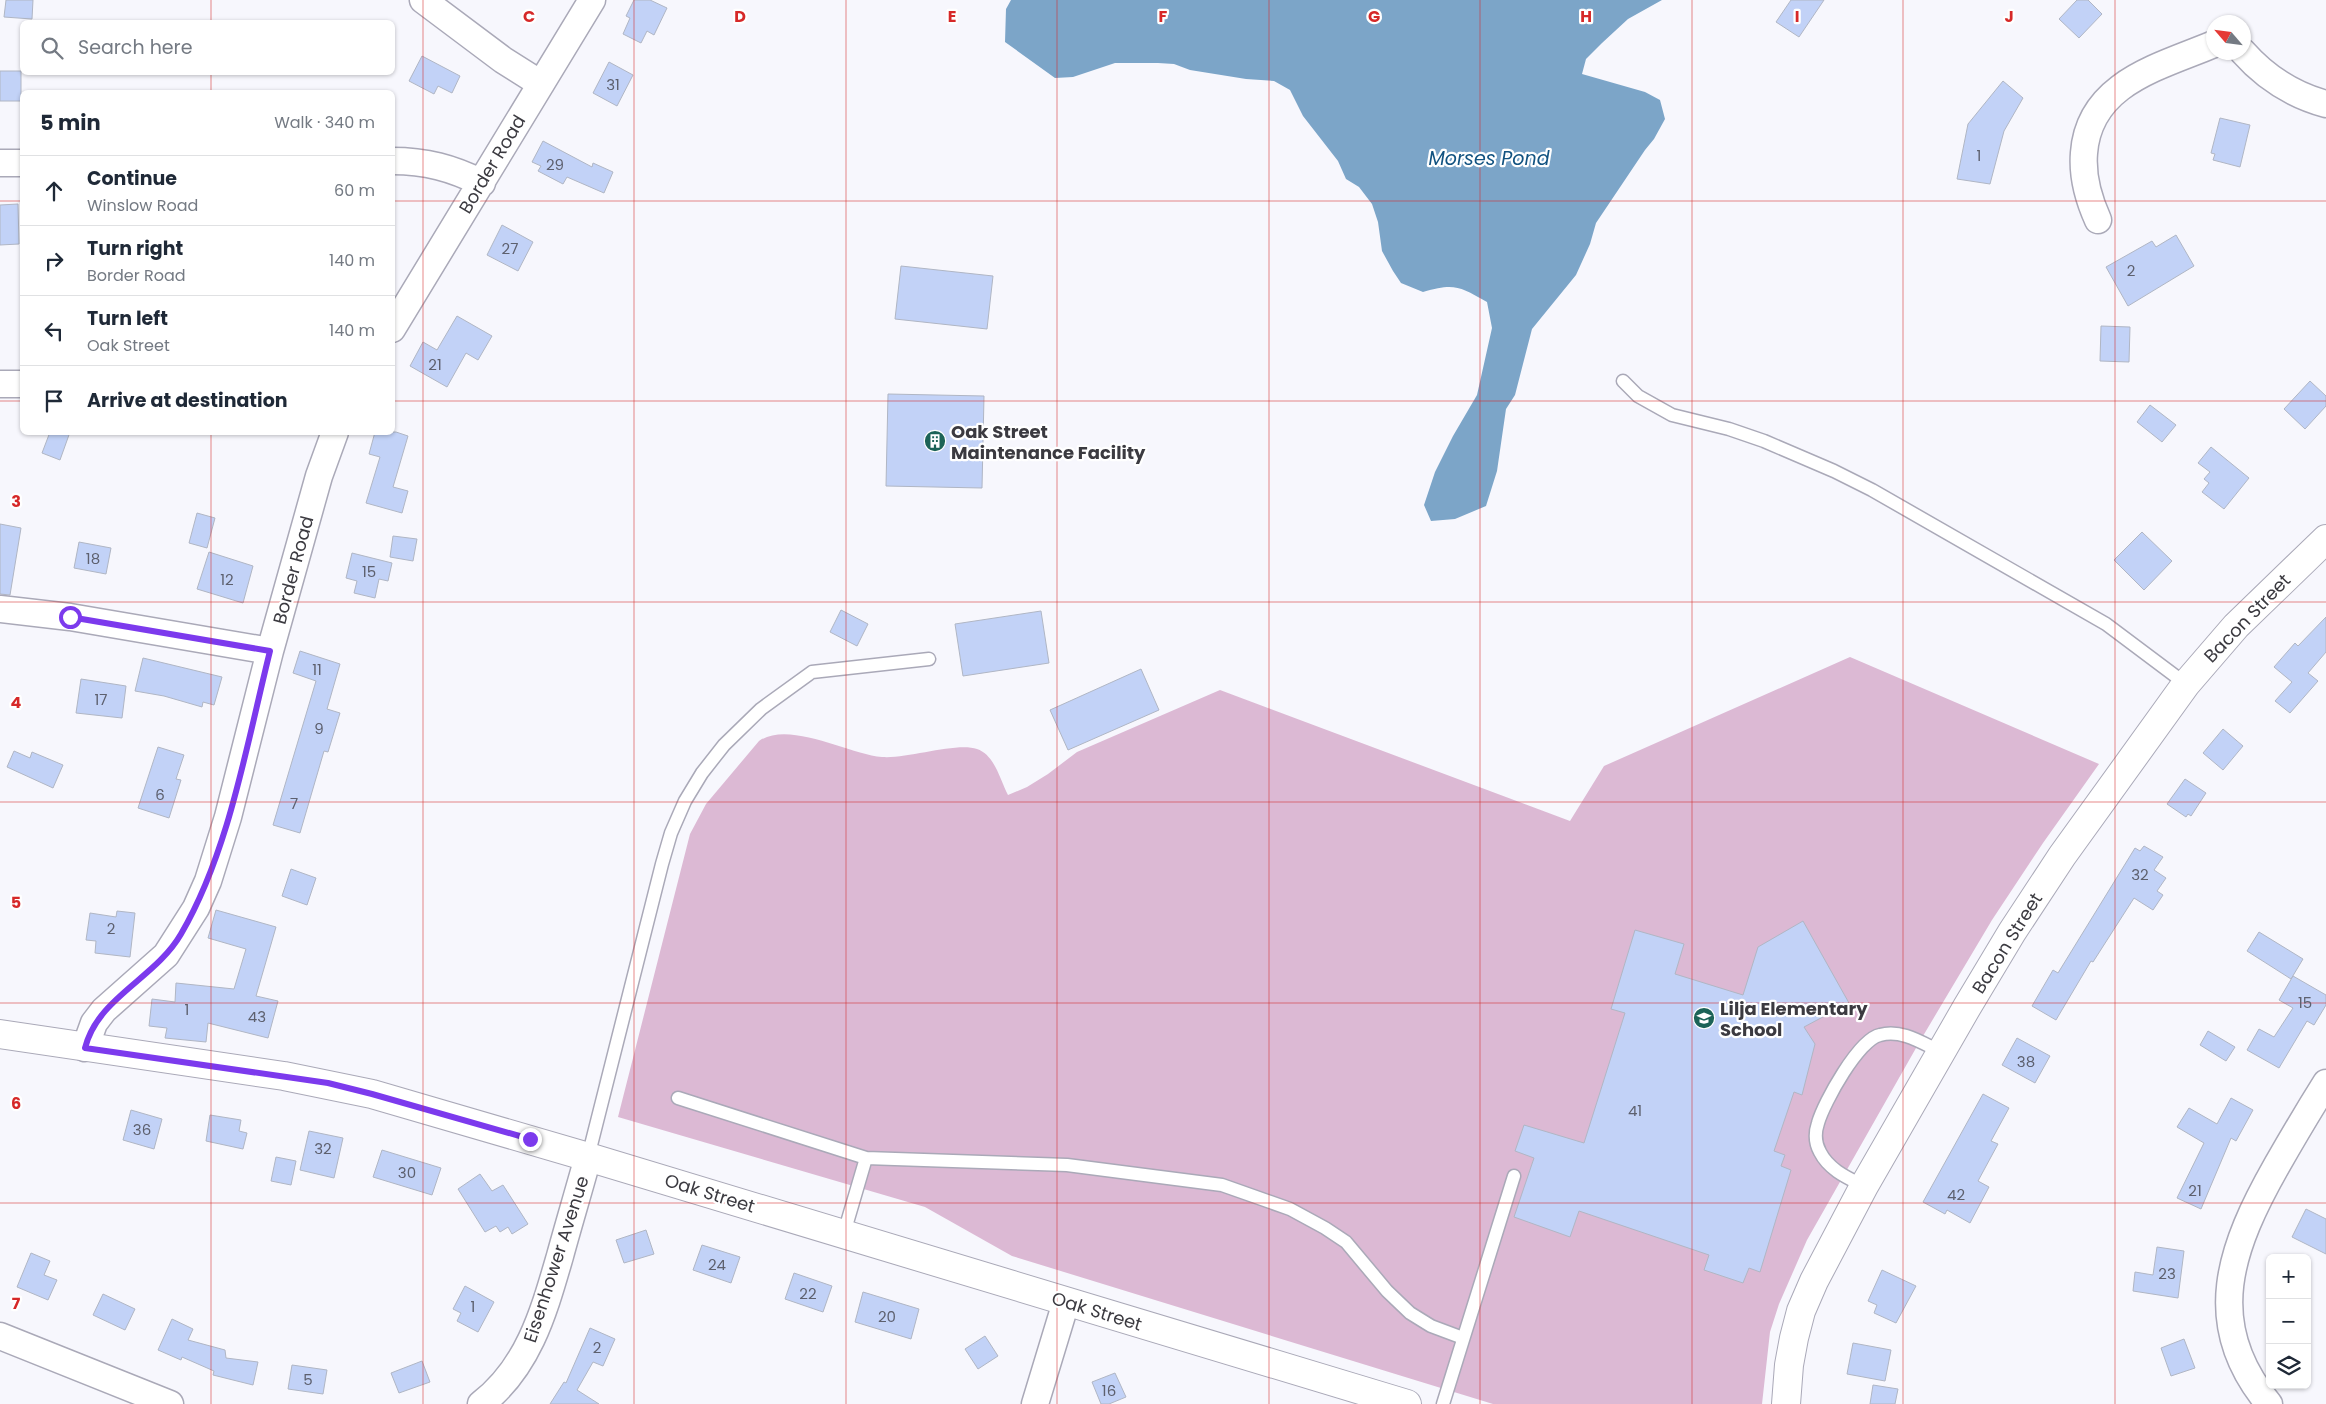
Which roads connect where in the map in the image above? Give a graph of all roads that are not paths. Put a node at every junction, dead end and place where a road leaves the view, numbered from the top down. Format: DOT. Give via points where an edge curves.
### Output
graph roads {
  1 [pos="423,0"];
  2 [pos="592,0"];
  3 [pos="2206,47"];
  4 [pos="2251,59"];
  5 [pos="541,84"];
  6 [pos="2326,104"];
  7 [pos="395,161"];
  8 [pos="0,163"];
  9 [pos="20,163"];
  10 [pos="482,183"];
  11 [pos="2098,220"];
  12 [pos="395,323"];
  13 [pos="1623,381"];
  14 [pos="0,384"];
  15 [pos="20,384"];
  16 [pos="334,435"];
  17 [pos="2326,540"];
  18 [pos="0,609"];
  19 [pos="270,651"];
  20 [pos="929,659"];
  21 [pos="2186,684"];
  22 [pos="0,1034"];
  23 [pos="85,1048"];
  24 [pos="1941,1052"];
  25 [pos="2326,1083"];
  26 [pos="678,1098"];
  27 [pos="588,1156"];
  28 [pos="866,1158"];
  29 [pos="1514,1176"];
  30 [pos="1864,1186"];
  31 [pos="844,1233"];
  32 [pos="1066,1302"];
  33 [pos="0,1336"];
  34 [pos="1463,1338"];
  35 [pos="170,1404"];
  36 [pos="481,1404"];
  37 [pos="1035,1404"];
  38 [pos="1407,1404"];
  39 [pos="1443,1404"];
  40 [pos="1786,1404"];
  41 [pos="2269,1404"];
  1 -- 5 [label="street"];
  2 -- 5 [label="street, Border Road"];
  3 -- 11 [label="street" via="2124,84 2096,111 2085,142 2084,180"];
  4 -- 6 [label="street" via="2290,91"];
  5 -- 10 [label="street, Border Road"];
  7 -- 10 [label="street" via="446,167"];
  8 -- 9 [label="street"];
  10 -- 12 [label="street, Border Road"];
  13 -- 21 [label="lane" via="1638,396 1672,415 1764,441 1872,490 2106,624"];
  14 -- 15 [label="street"];
  16 -- 19 [label="street, Border Road" via="319,476"];
  17 -- 21 [label="street, Bacon Street" via="2236,626"];
  18 -- 19 [label="street"];
  19 -- 23 [label="street, Border Road" via="228,817 196,908 166,956 104,1010 94,1023"];
  20 -- 27 [label="lane" via="812,672 761,709 724,745 702,773 675,825 662,864"];
  21 -- 24 [label="street, Bacon Street" via="2062,856 2007,940"];
  22 -- 23 [label="street, Oak Street"];
  23 -- 27 [label="street, Oak Street" via="328,1083"];
  24 -- 30 [label="street, Bacon Street"];
  24 -- 30 [label="lane" via="1893,1033 1878,1035 1865,1042 1855,1054 1825,1107 1815,1137 1829,1166"];
  25 -- 41 [label="street" via="2262,1191 2238,1244 2232,1269 2228,1296 2234,1345 2242,1365"];
  26 -- 28 [label="lane"];
  27 -- 31 [label="street, Oak Street"];
  27 -- 36 [label="street, Eisenhower Avenue" via="536,1331 512,1374"];
  28 -- 31 [label="lane"];
  28 -- 34 [label="lane" via="1066,1165 1222,1185 1290,1209 1325,1228 1346,1242 1410,1313 1431,1326"];
  29 -- 34 [label="lane"];
  30 -- 40 [label="street, Bacon Street" via="1828,1251 1801,1311 1789,1365"];
  31 -- 32 [label="street, Oak Street"];
  32 -- 37 [label="street"];
  32 -- 38 [label="street, Oak Street"];
  33 -- 35 [label="street"];
  34 -- 39 [label="lane"];
}
